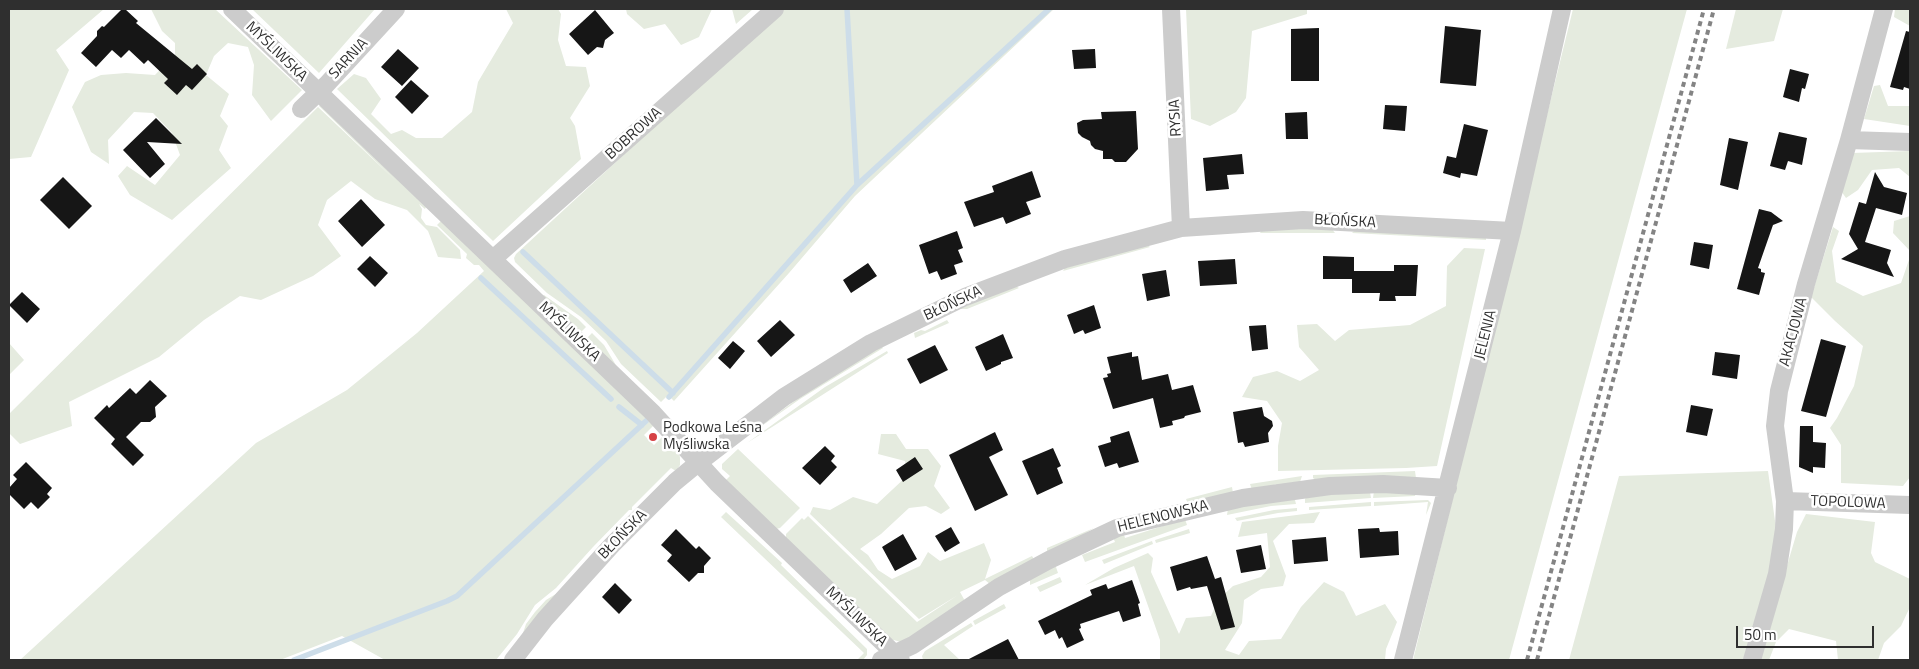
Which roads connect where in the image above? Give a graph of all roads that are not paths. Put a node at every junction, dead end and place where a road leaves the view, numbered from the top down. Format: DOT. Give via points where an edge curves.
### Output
graph roads {
  1 [pos="232,9"];
  2 [pos="396,9"];
  3 [pos="775,9"];
  4 [pos="1171,9"];
  5 [pos="1562,9"];
  6 [pos="1884,9"];
  7 [pos="318,92"];
  8 [pos="301,109"];
  9 [pos="1849,140"];
  10 [pos="1910,142"];
  11 [pos="1181,228"];
  12 [pos="1512,231"];
  13 [pos="492,259"];
  14 [pos="698,463"];
  15 [pos="1448,488"];
  16 [pos="1785,501"];
  17 [pos="1910,505"];
  18 [pos="892,658"];
  19 [pos="513,660"];
  20 [pos="1403,660"];
  21 [pos="1752,660"];
  1 -- 7 [label="street, MYŚLIWSKA"];
  2 -- 7 [label="street, SARNIA"];
  3 -- 13 [label="street, BOBROWA"];
  4 -- 11 [label="street, RYSIA"];
  5 -- 12 [label="street, JELENIA"];
  6 -- 9 [label="street, AKACJOWA"];
  7 -- 8 [label="street, SARNIA"];
  7 -- 13 [label="street, MYŚLIWSKA"];
  9 -- 10 [label="street"];
  9 -- 16 [label="street, AKACJOWA" via="1778,391 1774,426"];
  11 -- 12 [label="street, BŁOŃSKA" via="1302,220"];
  11 -- 14 [label="street, BŁOŃSKA" via="1065,259 957,301 871,343 784,397"];
  12 -- 15 [label="street, JELENIA"];
  13 -- 14 [label="street, MYŚLIWSKA" via="653,413"];
  14 -- 18 [label="street, MYŚLIWSKA"];
  14 -- 19 [label="street, BŁOŃSKA" via="612,545"];
  15 -- 18 [label="street, HELENOWSKA" via="1383,484 1330,486 1243,498 1116,528 999,587"];
  15 -- 20 [label="street, JELENIA"];
  16 -- 17 [label="street, TOPOLOWA"];
  16 -- 21 [label="street, AKACJOWA" via="1777,574"];
}
